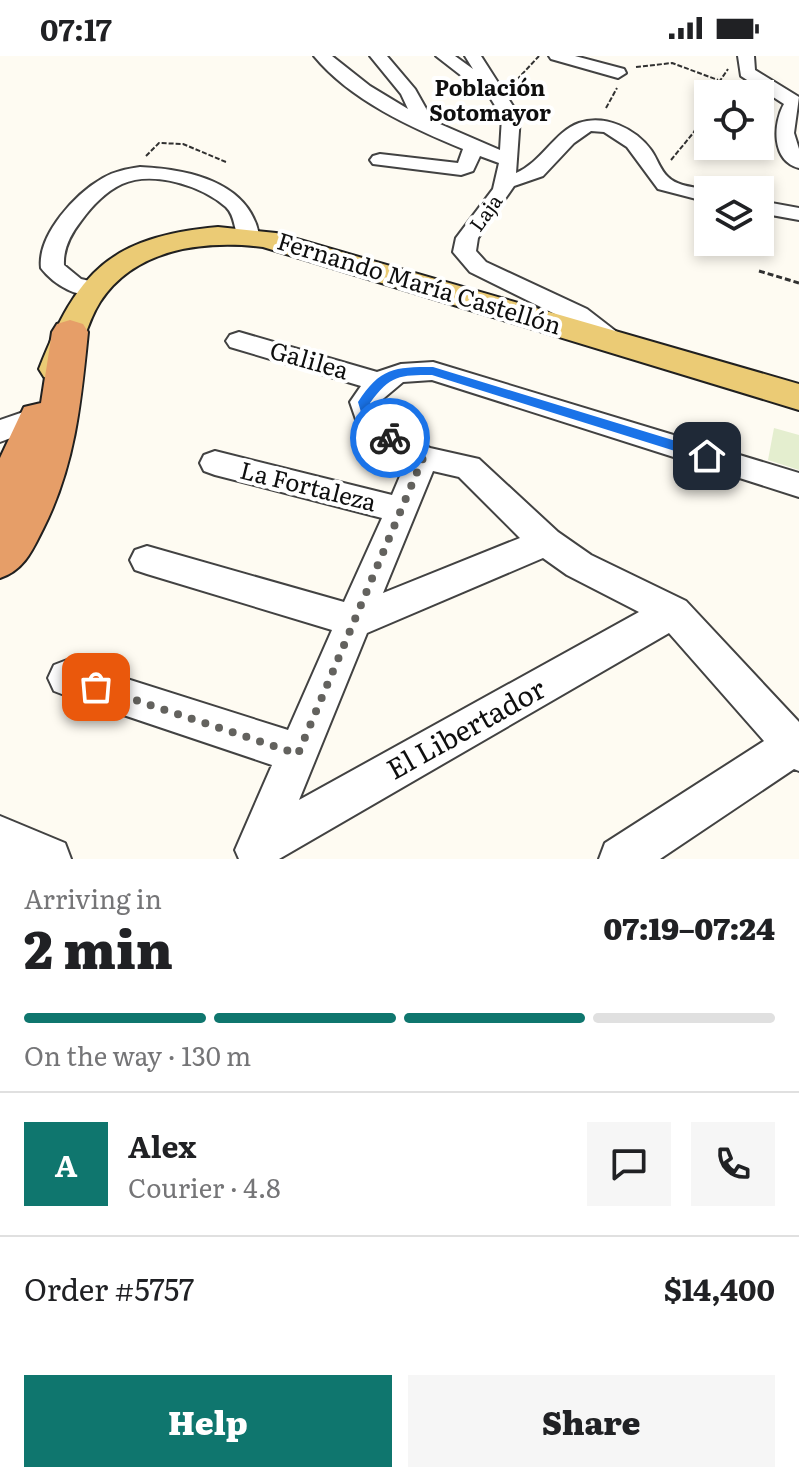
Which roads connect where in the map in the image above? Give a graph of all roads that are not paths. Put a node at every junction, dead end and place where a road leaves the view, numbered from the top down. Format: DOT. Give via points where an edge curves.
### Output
graph roads {
  1 [pos="301,56"];
  2 [pos="378,56"];
  3 [pos="444,56"];
  4 [pos="473,56"];
  5 [pos="557,56"];
  6 [pos="325,59"];
  7 [pos="746,61"];
  8 [pos="618,73"];
  9 [pos="493,89"];
  10 [pos="797,100"];
  11 [pos="791,120"];
  12 [pos="425,126"];
  13 [pos="473,147"];
  14 [pos="380,160"];
  15 [pos="799,162"];
  16 [pos="508,171"];
  17 [pos="694,192"];
  18 [pos="774,210"];
  19 [pos="799,214"];
  20 [pos="248,235"];
  21 [pos="93,289"];
  22 [pos="70,332"];
  23 [pos="239,341"];
  24 [pos="613,342"];
  25 [pos="379,382"];
  26 [pos="799,397"];
  27 [pos="19,424"];
  28 [pos="423,458"];
  29 [pos="215,463"];
  30 [pos="0,464"];
  31 [pos="799,485"];
  32 [pos="0,509"];
  33 [pos="401,510"];
  34 [pos="546,542"];
  35 [pos="0,558"];
  36 [pos="147,560"];
  37 [pos="673,612"];
  38 [pos="355,621"];
  39 [pos="67,678"];
  40 [pos="797,746"];
  41 [pos="298,754"];
  42 [pos="0,838"];
  43 [pos="256,852"];
  44 [pos="49,859"];
  45 [pos="621,859"];
  1 -- 6 [label="street"];
  2 -- 12 [label="street" via="409,93"];
  3 -- 9 [label="street"];
  4 -- 9 [label="street, Laja"];
  5 -- 8 [label="street"];
  6 -- 12 [label="street"];
  7 -- 10 [label="street" via="747,72"];
  9 -- 16 [label="street, Laja" via="511,117"];
  10 -- 11 [label="street"];
  11 -- 15 [label="street" via="791,154"];
  12 -- 13 [label="street"];
  13 -- 14 [label="street" via="461,169"];
  13 -- 16 [label="street"];
  16 -- 17 [label="street" via="535,174 573,135 596,126 635,144 667,185"];
  16 -- 24 [label="street, Laja" via="498,199 465,242 467,257 578,315"];
  18 -- 19 [label="street"];
  20 -- 21 [label="main road, Fernando María Castellón" via="200,237 152,249 120,264"];
  20 -- 21 [label="street" via="245,218 211,188 176,175 140,172 110,182 61,234 52,256 53,268 65,280"];
  20 -- 24 [label="main road, Fernando María Castellón"];
  21 -- 22 [label="main road, Fernando María Castellón"];
  22 -- 27 [label="main road, Fernando María Castellón"];
  22 -- 35 [label="highway" via="48,473 23,526"];
  23 -- 25 [label="street, Galilea"];
  24 -- 26 [label="main road, Fernando María Castellón"];
  25 -- 28 [label="street" via="364,402 371,426"];
  25 -- 31 [label="street" via="398,371 433,371"];
  27 -- 30 [label="highway"];
  27 -- 32 [label="highway"];
  28 -- 33 [label="street"];
  28 -- 34 [label="street" via="468,467"];
  29 -- 33 [label="street, La Fortaleza"];
  33 -- 38 [label="street"];
  34 -- 37 [label="street" via="579,565"];
  34 -- 38 [label="street"];
  36 -- 38 [label="street"];
  37 -- 40 [label="street"];
  37 -- 43 [label="street, El Libertador"];
  38 -- 41 [label="street"];
  39 -- 41 [label="street"];
  40 -- 45 [label="street"];
  41 -- 43 [label="street"];
  42 -- 44 [label="street"];
}
